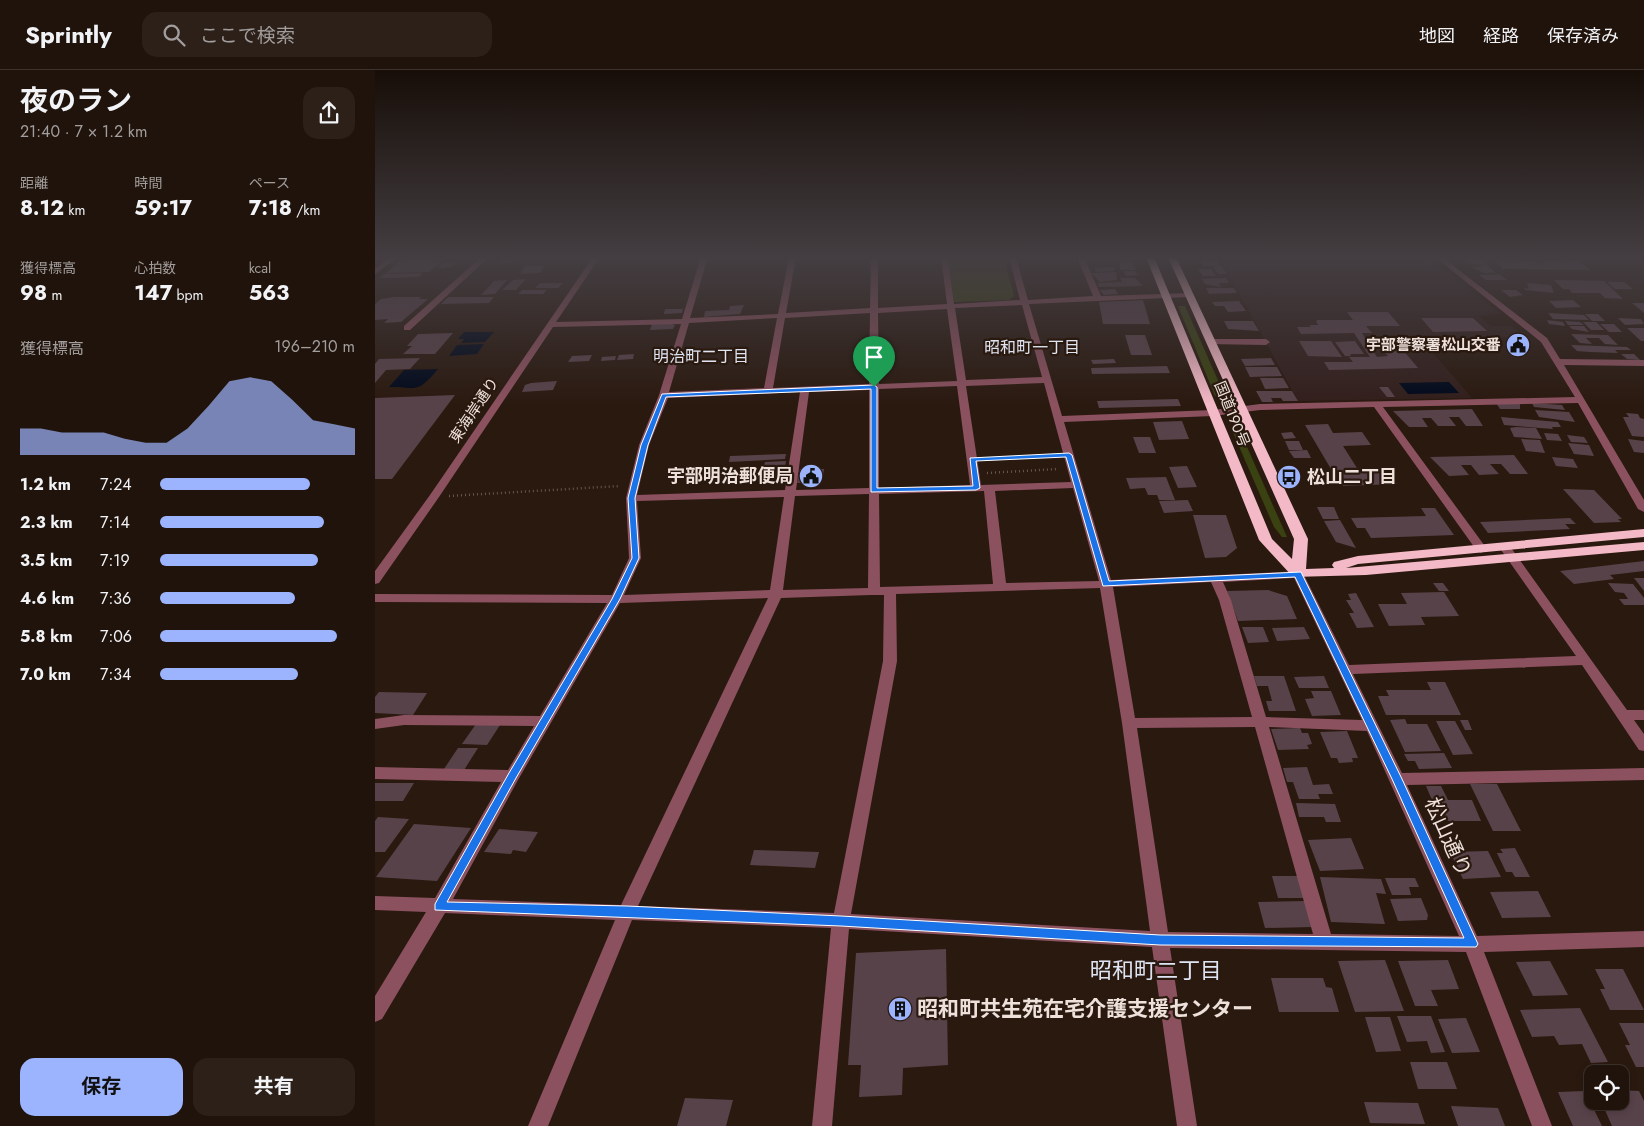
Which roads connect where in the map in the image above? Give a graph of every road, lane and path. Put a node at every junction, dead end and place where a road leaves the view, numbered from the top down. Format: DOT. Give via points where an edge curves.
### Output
graph roads {
  1 [pos="431,306"];
  2 [pos="562,306"];
  3 [pos="691,306"];
  4 [pos="782,306"];
  5 [pos="874,306"];
  6 [pos="946,306"];
  7 [pos="950,306"];
  8 [pos="1025,306"];
  9 [pos="1170,306"];
  10 [pos="1194,306"];
  11 [pos="1502,306"];
  12 [pos="874,311"];
  13 [pos="780,316"];
  14 [pos="687,321"];
  15 [pos="549,325"];
  16 [pos="407,328"];
  17 [pos="1211,342"];
  18 [pos="1266,342"];
  19 [pos="1557,362"];
  20 [pos="1644,363"];
  21 [pos="1046,380"];
  22 [pos="961,383"];
  23 [pos="874,387"];
  24 [pos="805,389"];
  25 [pos="769,391"];
  26 [pos="664,395"];
  27 [pos="1581,400"];
  28 [pos="1376,404"];
  29 [pos="1240,408"];
  30 [pos="1213,413"];
  31 [pos="1058,419"];
  32 [pos="1069,455"];
  33 [pos="972,459"];
  34 [pos="1073,469"];
  35 [pos="974,474"];
  36 [pos="634,485"];
  37 [pos="1078,485"];
  38 [pos="976,488"];
  39 [pos="989,488"];
  40 [pos="873,490"];
  41 [pos="791,493"];
  42 [pos="434,497"];
  43 [pos="631,498"];
  44 [pos="1644,510"];
  45 [pos="1644,533"];
  46 [pos="1644,546"];
  47 [pos="1481,549"];
  48 [pos="1509,552"];
  49 [pos="1298,574"];
  50 [pos="1216,579"];
  51 [pos="375,580"];
  52 [pos="1106,584"];
  53 [pos="999,587"];
  54 [pos="874,592"];
  55 [pos="890,592"];
  56 [pos="777,595"];
  57 [pos="375,598"];
  58 [pos="616,599"];
  59 [pos="1586,660"];
  60 [pos="1344,670"];
  61 [pos="1622,715"];
  62 [pos="1644,715"];
  63 [pos="544,722"];
  64 [pos="1260,722"];
  65 [pos="1129,723"];
  66 [pos="375,724"];
  67 [pos="1370,726"];
  68 [pos="1644,746"];
  69 [pos="375,772"];
  70 [pos="1644,774"];
  71 [pos="512,776"];
  72 [pos="1397,779"];
  73 [pos="375,903"];
  74 [pos="439,907"];
  75 [pos="627,911"];
  76 [pos="841,921"];
  77 [pos="1644,939"];
  78 [pos="1160,940"];
  79 [pos="1325,941"];
  80 [pos="1472,944"];
  81 [pos="375,1013"];
  82 [pos="538,1126"];
  83 [pos="822,1126"];
  84 [pos="1187,1126"];
  85 [pos="1542,1126"];
  1 -- 16 [label="street"];
  2 -- 15 [label="street, 東海岸通り"];
  3 -- 14 [label="street"];
  4 -- 13 [label="street"];
  5 -- 12 [label="street"];
  6 -- 12 [label="street"];
  7 -- 22 [label="street"];
  8 -- 21 [label="street"];
  9 -- 30 [label="highway, 国道190号"];
  10 -- 17 [label="highway, 国道190号"];
  11 -- 19 [label="street" via="1537,333"];
  12 -- 13 [label="street"];
  12 -- 23 [label="street"];
  13 -- 14 [label="street"];
  13 -- 25 [label="street"];
  14 -- 15 [label="street"];
  14 -- 26 [label="street"];
  15 -- 42 [label="street, 東海岸通り"];
  17 -- 18 [label="street"];
  17 -- 29 [label="highway, 国道190号"];
  19 -- 20 [label="street"];
  19 -- 27 [label="street"];
  21 -- 22 [label="street"];
  21 -- 31 [label="street"];
  22 -- 23 [label="street"];
  22 -- 33 [label="street"];
  23 -- 24 [label="street"];
  23 -- 40 [label="street"];
  24 -- 25 [label="street"];
  24 -- 41 [label="street"];
  25 -- 26 [label="street"];
  26 -- 36 [label="street" via="644,445"];
  27 -- 28 [label="street"];
  27 -- 44 [label="street"];
  28 -- 29 [label="street"];
  28 -- 47 [label="street"];
  29 -- 30 [label="street"];
  29 -- 49 [label="highway, 国道190号" via="1301,539"];
  30 -- 31 [label="street"];
  30 -- 49 [label="highway, 国道190号" via="1266,540"];
  31 -- 32 [label="street"];
  32 -- 33 [label="path"];
  32 -- 34 [label="street"];
  33 -- 35 [label="street"];
  34 -- 35 [label="path"];
  34 -- 37 [label="street"];
  35 -- 38 [label="street"];
  36 -- 42 [label="path"];
  36 -- 43 [label="street"];
  37 -- 39 [label="street"];
  37 -- 52 [label="street"];
  38 -- 39 [label="street"];
  38 -- 40 [label="street"];
  39 -- 53 [label="street"];
  40 -- 41 [label="street"];
  40 -- 54 [label="street"];
  41 -- 43 [label="street"];
  41 -- 56 [label="street"];
  42 -- 51 [label="street, 東海岸通り"];
  43 -- 58 [label="street" via="635,558"];
  45 -- 48 [label="highway"];
  46 -- 48 [label="highway"];
  47 -- 48 [label="highway"];
  47 -- 49 [label="highway" via="1359,560"];
  48 -- 49 [label="highway" via="1366,571"];
  48 -- 59 [label="street"];
  49 -- 50 [label="street"];
  49 -- 60 [label="street, 松山通り"];
  50 -- 52 [label="street"];
  50 -- 64 [label="street"];
  52 -- 53 [label="street"];
  52 -- 65 [label="street"];
  53 -- 55 [label="street"];
  54 -- 55 [label="street"];
  54 -- 56 [label="street"];
  55 -- 76 [label="street" via="890,661"];
  56 -- 58 [label="street"];
  56 -- 75 [label="street"];
  57 -- 58 [label="street"];
  58 -- 63 [label="street"];
  59 -- 60 [label="street"];
  59 -- 61 [label="street"];
  60 -- 67 [label="street, 松山通り"];
  61 -- 62 [label="street"];
  61 -- 68 [label="street"];
  63 -- 66 [label="street" via="404,720"];
  63 -- 71 [label="street"];
  64 -- 65 [label="street"];
  64 -- 67 [label="street"];
  64 -- 79 [label="street"];
  65 -- 78 [label="street"];
  67 -- 72 [label="street, 松山通り"];
  69 -- 71 [label="street"];
  70 -- 72 [label="street"];
  71 -- 74 [label="street"];
  72 -- 80 [label="street, 松山通り"];
  73 -- 74 [label="street"];
  74 -- 75 [label="street"];
  74 -- 81 [label="street"];
  75 -- 76 [label="street"];
  75 -- 82 [label="street"];
  76 -- 78 [label="street"];
  76 -- 83 [label="street"];
  77 -- 80 [label="street"];
  78 -- 79 [label="street"];
  78 -- 84 [label="street"];
  79 -- 80 [label="street"];
  80 -- 85 [label="street, 松山通り"];
}
